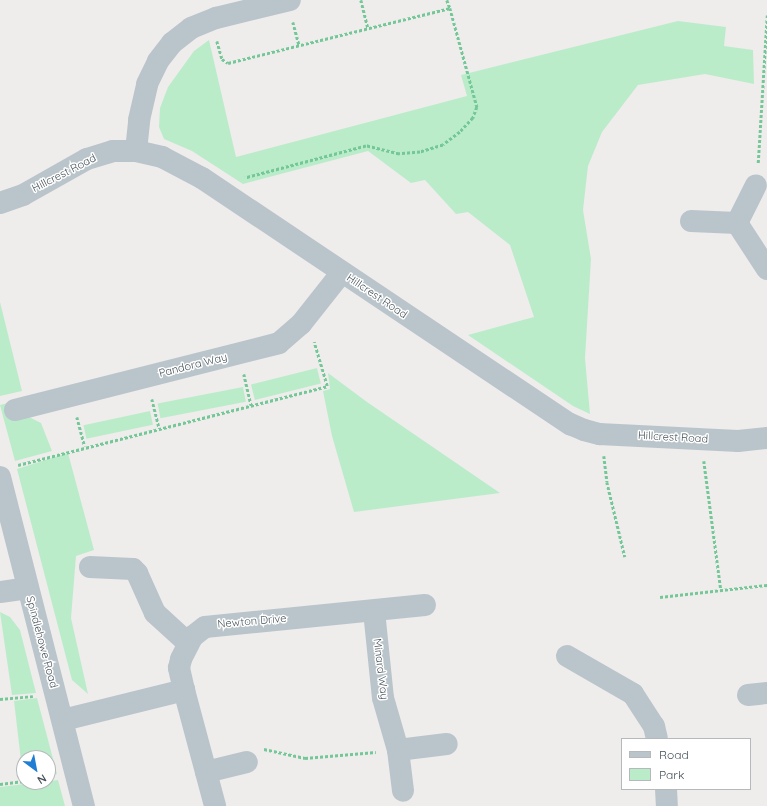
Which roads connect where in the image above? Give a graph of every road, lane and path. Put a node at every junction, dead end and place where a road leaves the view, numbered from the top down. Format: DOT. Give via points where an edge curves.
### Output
graph roads {
  1 [pos="360,0"];
  2 [pos="448,0"];
  3 [pos="450,8"];
  4 [pos="291,9"];
  5 [pos="767,15"];
  6 [pos="368,28"];
  7 [pos="215,37"];
  8 [pos="299,45"];
  9 [pos="136,151"];
  10 [pos="756,185"];
  11 [pos="214,186"];
  12 [pos="0,203"];
  13 [pos="691,221"];
  14 [pos="737,223"];
  15 [pos="767,270"];
  16 [pos="342,272"];
  17 [pos="315,344"];
  18 [pos="244,373"];
  19 [pos="152,396"];
  20 [pos="251,405"];
  21 [pos="15,410"];
  22 [pos="76,415"];
  23 [pos="159,428"];
  24 [pos="601,434"];
  25 [pos="767,438"];
  26 [pos="701,439"];
  27 [pos="85,446"];
  28 [pos="7,471"];
  29 [pos="625,557"];
  30 [pos="90,567"];
  31 [pos="767,585"];
  32 [pos="27,588"];
  33 [pos="721,590"];
  34 [pos="0,592"];
  35 [pos="660,597"];
  36 [pos="425,605"];
  37 [pos="374,611"];
  38 [pos="188,643"];
  39 [pos="567,656"];
  40 [pos="184,690"];
  41 [pos="57,694"];
  42 [pos="0,699"];
  43 [pos="63,720"];
  44 [pos="657,738"];
  45 [pos="447,744"];
  46 [pos="398,750"];
  47 [pos="247,762"];
  48 [pos="206,772"];
  49 [pos="16,782"];
  50 [pos="0,784"];
  51 [pos="666,790"];
  52 [pos="403,791"];
  53 [pos="84,806"];
  54 [pos="215,806"];
  55 [pos="668,806"];
  1 -- 6 [label="path"];
  2 -- 3 [label="path"];
  3 -- 6 [label="path"];
  3 -- 11 [label="path" via="477,107 473,118 449,141 420,152 398,154 366,146"];
  4 -- 8 [label="path"];
  4 -- 9 [label="street" via="216,18 191,28 172,43 158,60 147,84 139,120"];
  5 -- 10 [label="path"];
  6 -- 8 [label="path"];
  7 -- 8 [label="path" via="222,59 228,63"];
  9 -- 11 [label="street, Hillcrest Road" via="162,157"];
  9 -- 12 [label="street, Hillcrest Road" via="113,151 87,159 23,195"];
  10 -- 14 [label="street"];
  11 -- 16 [label="street, Hillcrest Road"];
  13 -- 14 [label="street"];
  14 -- 15 [label="street"];
  16 -- 21 [label="street, Pandora Way" via="301,324 279,343"];
  16 -- 24 [label="street, Hillcrest Road" via="570,424"];
  17 -- 20 [label="path" via="327,386"];
  18 -- 20 [label="path"];
  19 -- 23 [label="path"];
  20 -- 23 [label="path"];
  22 -- 27 [label="path"];
  23 -- 27 [label="path"];
  24 -- 26 [label="street, Hillcrest Road"];
  24 -- 29 [label="path" via="607,482"];
  25 -- 26 [label="street, Hillcrest Road"];
  26 -- 33 [label="path"];
  27 -- 28 [label="path"];
  28 -- 32 [label="street, Spindlehowe Road"];
  30 -- 38 [label="street" via="133,569 155,613"];
  31 -- 33 [label="path"];
  32 -- 34 [label="street"];
  32 -- 41 [label="street, Spindlehowe Road"];
  33 -- 35 [label="path"];
  36 -- 37 [label="street, Newton Drive"];
  37 -- 38 [label="street, Newton Drive" via="216,624 198,632"];
  37 -- 46 [label="street, Minard Way" via="383,698"];
  38 -- 40 [label="street, Newton Drive" via="179,668"];
  39 -- 44 [label="street" via="633,694 654,726"];
  40 -- 43 [label="street"];
  40 -- 48 [label="street, Newton Drive"];
  41 -- 42 [label="path"];
  41 -- 43 [label="street, Spindlehowe Road"];
  43 -- 53 [label="street, Spindlehowe Road"];
  45 -- 46 [label="street"];
  46 -- 47 [label="path" via="305,758 258,747 244,749"];
  46 -- 52 [label="street, Minard Way"];
  47 -- 48 [label="street"];
  48 -- 54 [label="street, Newton Drive"];
  49 -- 50 [label="path"];
  51 -- 55 [label="street"];
}
